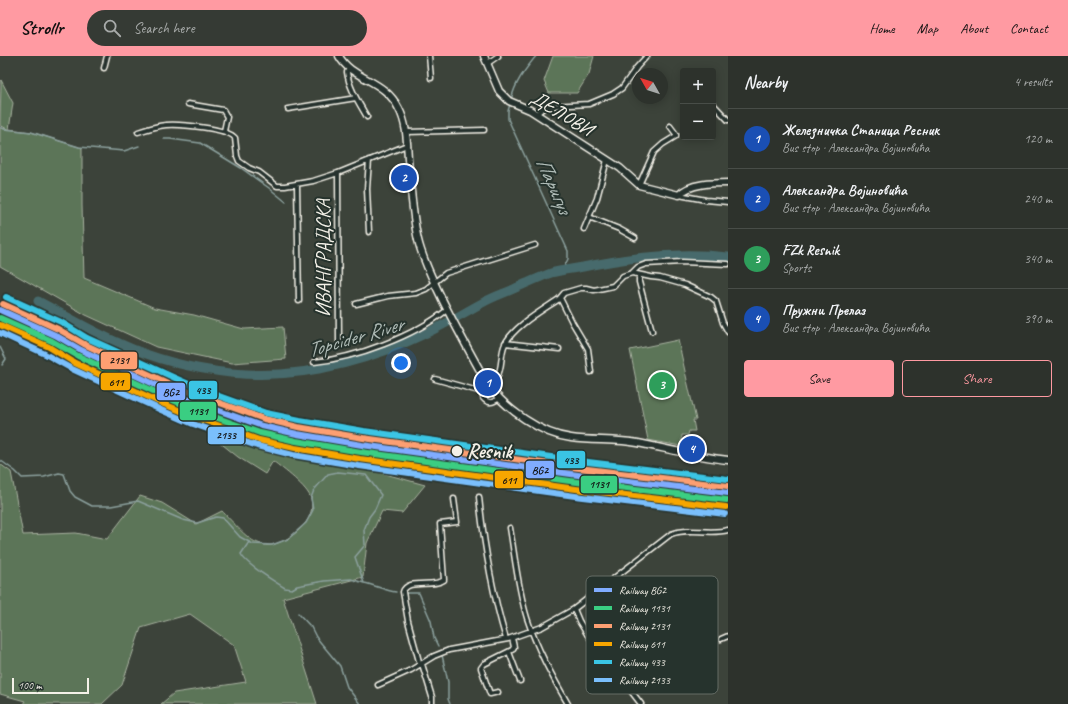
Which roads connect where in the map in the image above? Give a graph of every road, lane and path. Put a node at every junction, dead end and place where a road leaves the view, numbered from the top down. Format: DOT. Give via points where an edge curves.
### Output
graph roads {
  1 [pos="107,56"];
  2 [pos="339,56"];
  3 [pos="429,56"];
  4 [pos="484,56"];
  5 [pos="498,56"];
  6 [pos="647,56"];
  7 [pos="488,63"];
  8 [pos="104,68"];
  9 [pos="350,68"];
  10 [pos="431,78"];
  11 [pos="356,98"];
  12 [pos="188,104"];
  13 [pos="716,107"];
  14 [pos="288,109"];
  15 [pos="536,114"];
  16 [pos="367,117"];
  17 [pos="728,120"];
  18 [pos="670,126"];
  19 [pos="484,130"];
  20 [pos="224,131"];
  21 [pos="138,132"];
  22 [pos="406,132"];
  23 [pos="407,145"];
  24 [pos="369,160"];
  25 [pos="607,160"];
  26 [pos="338,173"];
  27 [pos="728,183"];
  28 [pos="297,185"];
  29 [pos="639,185"];
  30 [pos="679,195"];
  31 [pos="728,202"];
  32 [pos="589,217"];
  33 [pos="584,229"];
  34 [pos="369,232"];
  35 [pos="635,238"];
  36 [pos="535,245"];
  37 [pos="728,264"];
  38 [pos="632,273"];
  39 [pos="639,275"];
  40 [pos="434,283"];
  41 [pos="560,298"];
  42 [pos="299,301"];
  43 [pos="356,304"];
  44 [pos="448,311"];
  45 [pos="652,331"];
  46 [pos="728,332"];
  47 [pos="339,342"];
  48 [pos="505,343"];
  49 [pos="559,350"];
  50 [pos="314,362"];
  51 [pos="591,372"];
  52 [pos="435,379"];
  53 [pos="488,385"];
  54 [pos="482,392"];
  55 [pos="499,398"];
  56 [pos="728,460"];
  57 [pos="479,497"];
  58 [pos="454,499"];
  59 [pos="510,528"];
  60 [pos="728,530"];
  61 [pos="617,576"];
  62 [pos="586,600"];
  63 [pos="574,609"];
  64 [pos="532,631"];
  65 [pos="586,632"];
  66 [pos="728,636"];
  67 [pos="512,638"];
  68 [pos="506,639"];
  69 [pos="721,639"];
  70 [pos="509,652"];
  71 [pos="421,664"];
  72 [pos="520,681"];
  73 [pos="378,685"];
  74 [pos="498,692"];
  75 [pos="633,694"];
  76 [pos="432,704"];
  77 [pos="568,704"];
  78 [pos="641,704"];
  1 -- 8 [label="street"];
  2 -- 9 [label="street"];
  3 -- 10 [label="street"];
  4 -- 7 [label="street, ДЕЛОВИ"];
  5 -- 7 [label="street"];
  6 -- 15 [label="street" via="622,88 613,94 589,104 551,106"];
  7 -- 15 [label="street, ДЕЛОВИ" via="499,90 509,101"];
  9 -- 11 [label="street" via="347,72"];
  9 -- 22 [label="street" via="390,95 399,108"];
  11 -- 14 [label="street"];
  11 -- 16 [label="street"];
  12 -- 20 [label="street" via="223,110 226,117"];
  13 -- 17 [label="street"];
  15 -- 25 [label="street, ДЕЛОВИ"];
  18 -- 29 [label="street" via="676,136 654,152"];
  19 -- 22 [label="street"];
  20 -- 21 [label="street" via="171,125"];
  20 -- 28 [label="street" via="236,138 237,156 242,164 259,172 277,186"];
  22 -- 23 [label="street"];
  23 -- 24 [label="street"];
  23 -- 40 [label="street" via="416,227 422,253"];
  24 -- 26 [label="street"];
  24 -- 34 [label="street"];
  25 -- 29 [label="street, ДЕЛОВИ"];
  25 -- 32 [label="street"];
  26 -- 28 [label="street"];
  26 -- 47 [label="street, ИВАНГРАДСКА"];
  27 -- 30 [label="street" via="707,183"];
  28 -- 42 [label="street"];
  29 -- 30 [label="street, ДЕЛОВИ"];
  30 -- 31 [label="street, ДЕЛОВИ"];
  32 -- 33 [label="street"];
  32 -- 35 [label="street"];
  36 -- 40 [label="street" via="446,274"];
  37 -- 38 [label="street" via="662,262 640,266"];
  38 -- 39 [label="street"];
  38 -- 41 [label="street" via="623,276 613,286 594,290 581,288 564,293"];
  39 -- 45 [label="street"];
  39 -- 46 [label="street" via="685,285 711,297 716,301"];
  40 -- 43 [label="street" via="416,293 388,296"];
  40 -- 44 [label="street"];
  41 -- 48 [label="street" via="517,330"];
  41 -- 51 [label="street" via="588,349"];
  44 -- 50 [label="street" via="388,342 351,356"];
  44 -- 53 [label="street"];
  48 -- 49 [label="street"];
  48 -- 53 [label="street" via="498,375"];
  52 -- 54 [label="street"];
  53 -- 54 [label="street"];
  53 -- 55 [label="street"];
  54 -- 55 [label="street" via="483,398 488,402"];
  55 -- 56 [label="street" via="532,424 562,436 633,442"];
  57 -- 68 [label="street" via="490,577"];
  58 -- 71 [label="street" via="457,522 440,524 444,580 408,586 403,592 408,621"];
  59 -- 64 [label="street" via="520,588"];
  60 -- 61 [label="street" via="710,533 680,531 671,534"];
  62 -- 63 [label="street"];
  63 -- 64 [label="street"];
  63 -- 65 [label="street"];
  64 -- 67 [label="street"];
  64 -- 77 [label="street" via="546,666"];
  66 -- 69 [label="street"];
  67 -- 68 [label="street"];
  67 -- 70 [label="street" via="514,647"];
  68 -- 71 [label="street" via="449,650"];
  70 -- 72 [label="street"];
  70 -- 74 [label="street" via="481,668 490,694"];
  71 -- 73 [label="street"];
  71 -- 76 [label="street"];
  75 -- 78 [label="street"];
}
